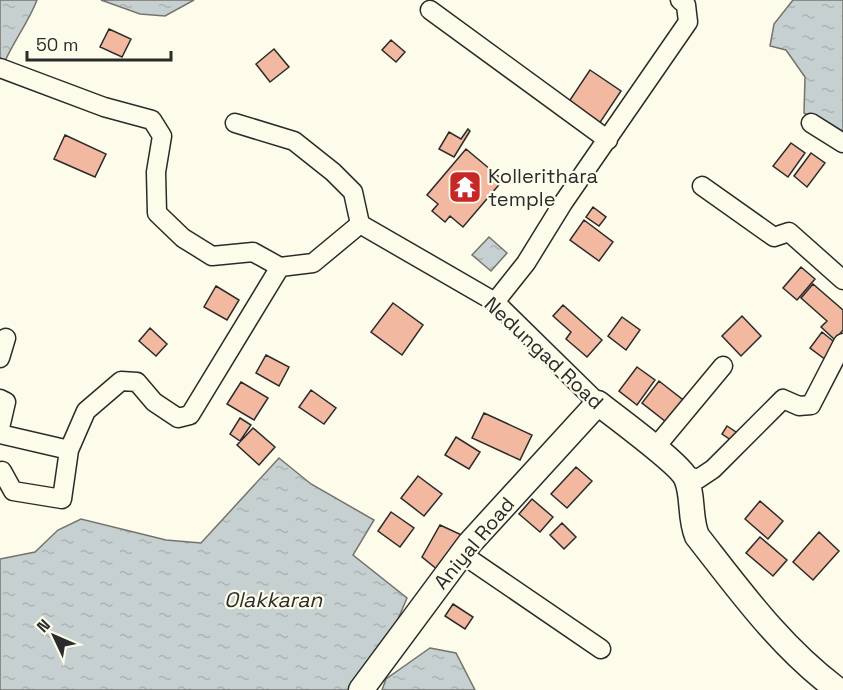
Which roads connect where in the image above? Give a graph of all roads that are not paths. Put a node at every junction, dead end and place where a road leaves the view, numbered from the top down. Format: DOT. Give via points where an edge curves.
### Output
graph roads {
  1 [pos="680,0"];
  2 [pos="430,10"];
  3 [pos="4,69"];
  4 [pos="235,123"];
  5 [pos="812,123"];
  6 [pos="608,140"];
  7 [pos="843,143"];
  8 [pos="702,186"];
  9 [pos="360,225"];
  10 [pos="280,267"];
  11 [pos="843,280"];
  12 [pos="495,302"];
  13 [pos="6,338"];
  14 [pos="843,343"];
  15 [pos="0,358"];
  16 [pos="723,366"];
  17 [pos="0,399"];
  18 [pos="598,403"];
  19 [pos="0,428"];
  20 [pos="0,434"];
  21 [pos="654,449"];
  22 [pos="69,450"];
  23 [pos="2,471"];
  24 [pos="684,475"];
  25 [pos="462,554"];
  26 [pos="601,649"];
  27 [pos="361,690"];
  28 [pos="838,690"];
  1 -- 6 [label="street" via="686,5 688,22"];
  2 -- 6 [label="street"];
  3 -- 10 [label="street" via="104,107 152,120 162,136 156,172 157,213 183,238 212,256 253,252"];
  4 -- 9 [label="street" via="294,141 333,172 352,192"];
  5 -- 7 [label="street"];
  6 -- 12 [label="street" via="526,263"];
  8 -- 11 [label="street" via="774,237 789,232"];
  9 -- 10 [label="street" via="313,263"];
  9 -- 12 [label="street, Nedungad Road"];
  10 -- 22 [label="street" via="190,415 178,418 154,402 137,381 121,381 86,411"];
  12 -- 18 [label="street, Nedungad Road"];
  13 -- 15 [label="street"];
  14 -- 24 [label="street" via="811,405 800,406 783,399 713,470 698,479"];
  16 -- 21 [label="street"];
  17 -- 19 [label="street" via="6,402"];
  18 -- 21 [label="main road, Nedungad Road"];
  18 -- 25 [label="main road, Aniyal Road"];
  20 -- 22 [label="street"];
  21 -- 24 [label="main road, Nedungad Road"];
  22 -- 23 [label="street" via="62,499 12,491"];
  24 -- 28 [label="main road" via="690,493 691,523 697,536 766,624 809,669"];
  25 -- 26 [label="street"];
  25 -- 27 [label="main road, Aniyal Road"];
}
